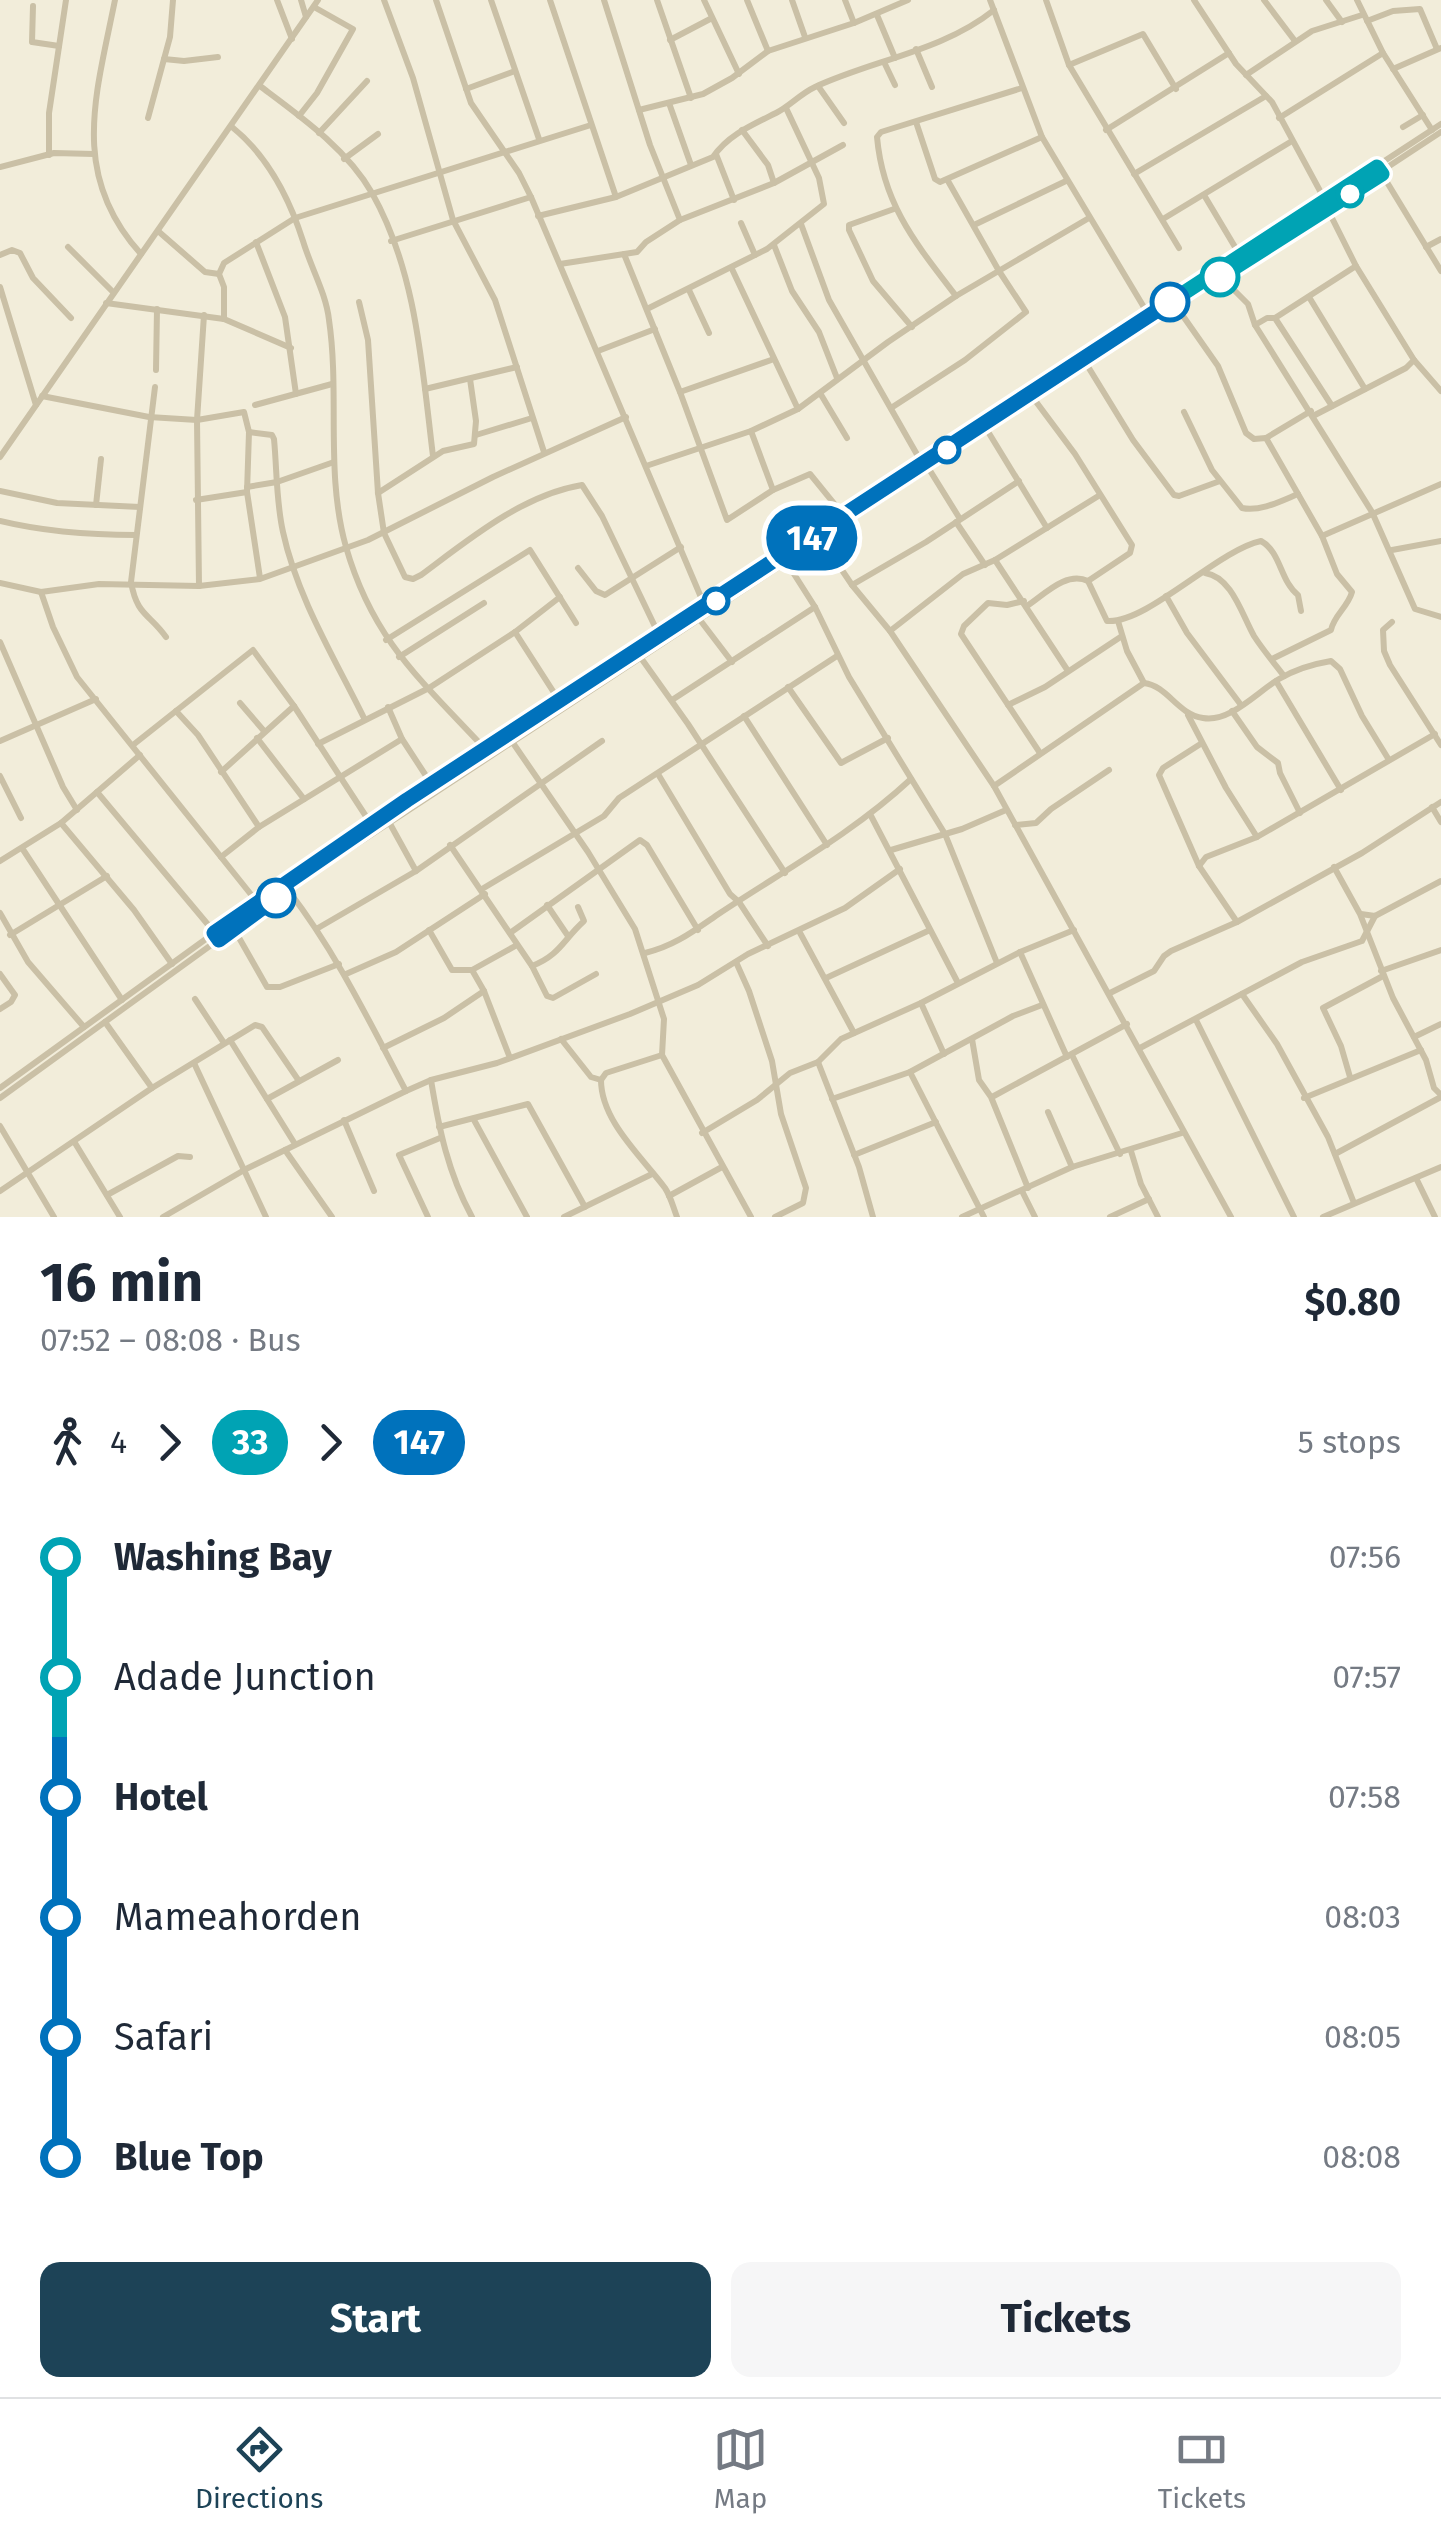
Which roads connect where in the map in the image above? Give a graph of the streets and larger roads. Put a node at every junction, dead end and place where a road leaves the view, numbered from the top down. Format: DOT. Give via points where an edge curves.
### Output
graph roads {
  1 [pos="66,0"];
  2 [pos="115,0"];
  3 [pos="173,0"];
  4 [pos="277,0"];
  5 [pos="301,0"];
  6 [pos="384,0"];
  7 [pos="436,0"];
  8 [pos="491,0"];
  9 [pos="550,0"];
  10 [pos="604,0"];
  11 [pos="657,0"];
  12 [pos="704,0"];
  13 [pos="747,0"];
  14 [pos="792,0"];
  15 [pos="845,0"];
  16 [pos="908,0"];
  17 [pos="990,0"];
  18 [pos="1046,0"];
  19 [pos="1194,0"];
  20 [pos="1264,0"];
  21 [pos="1326,0"];
  22 [pos="1357,0"];
  23 [pos="316,4"];
  24 [pos="33,6"];
  25 [pos="994,10"];
  26 [pos="877,14"];
  27 [pos="306,18"];
  28 [pos="712,18"];
  29 [pos="1364,18"];
  30 [pos="1342,22"];
  31 [pos="854,23"];
  32 [pos="805,37"];
  33 [pos="292,40"];
  34 [pos="670,40"];
  35 [pos="1295,40"];
  36 [pos="59,46"];
  37 [pos="1439,48"];
  38 [pos="916,49"];
  39 [pos="768,51"];
  40 [pos="1230,53"];
  41 [pos="1383,53"];
  42 [pos="218,58"];
  43 [pos="895,58"];
  44 [pos="164,59"];
  45 [pos="884,62"];
  46 [pos="1069,66"];
  47 [pos="1393,69"];
  48 [pos="514,71"];
  49 [pos="738,74"];
  50 [pos="1246,75"];
  51 [pos="366,82"];
  52 [pos="895,85"];
  53 [pos="260,86"];
  54 [pos="818,86"];
  55 [pos="932,87"];
  56 [pos="1022,88"];
  57 [pos="466,89"];
  58 [pos="1176,89"];
  59 [pos="1266,96"];
  60 [pos="691,98"];
  61 [pos="669,103"];
  62 [pos="786,108"];
  63 [pos="639,110"];
  64 [pos="1423,114"];
  65 [pos="300,116"];
  66 [pos="148,118"];
  67 [pos="1280,118"];
  68 [pos="916,122"];
  69 [pos="844,123"];
  70 [pos="1441,124"];
  71 [pos="591,125"];
  72 [pos="1403,127"];
  73 [pos="232,128"];
  74 [pos="742,130"];
  75 [pos="1106,130"];
  76 [pos="1437,131"];
  77 [pos="318,133"];
  78 [pos="378,134"];
  79 [pos="1042,137"];
  80 [pos="540,139"];
  81 [pos="1292,140"];
  82 [pos="843,145"];
  83 [pos="502,150"];
  84 [pos="49,154"];
  85 [pos="94,154"];
  86 [pos="716,154"];
  87 [pos="344,159"];
  88 [pos="813,163"];
  89 [pos="692,165"];
  90 [pos="0,168"];
  91 [pos="438,170"];
  92 [pos="1379,170"];
  93 [pos="1134,174"];
  94 [pos="663,178"];
  95 [pos="1066,180"];
  96 [pos="948,181"];
  97 [pos="774,183"];
  98 [pos="372,192"];
  99 [pos="1204,196"];
  100 [pos="531,197"];
  101 [pos="616,197"];
  102 [pos="734,200"];
  103 [pos="1326,205"];
  104 [pos="894,208"];
  105 [pos="538,216"];
  106 [pos="295,218"];
  107 [pos="1089,218"];
  108 [pos="453,220"];
  109 [pos="680,220"];
  110 [pos="1163,220"];
  111 [pos="740,223"];
  112 [pos="801,224"];
  113 [pos="974,225"];
  114 [pos="158,231"];
  115 [pos="1441,240"];
  116 [pos="392,241"];
  117 [pos="256,242"];
  118 [pos="774,244"];
  119 [pos="68,247"];
  120 [pos="1426,247"];
  121 [pos="1180,248"];
  122 [pos="140,254"];
  123 [pos="624,254"];
  124 [pos="0,256"];
  125 [pos="756,256"];
  126 [pos="1241,257"];
  127 [pos="560,264"];
  128 [pos="1356,266"];
  129 [pos="732,269"];
  130 [pos="998,271"];
  131 [pos="1441,271"];
  132 [pos="219,274"];
  133 [pos="1220,277"];
  134 [pos="0,287"];
  135 [pos="689,290"];
  136 [pos="114,292"];
  137 [pos="956,296"];
  138 [pos="1309,297"];
  139 [pos="358,302"];
  140 [pos="106,303"];
  141 [pos="1176,306"];
  142 [pos="158,310"];
  143 [pos="647,310"];
  144 [pos="204,315"];
  145 [pos="71,318"];
  146 [pos="1151,318"];
  147 [pos="1275,318"];
  148 [pos="224,319"];
  149 [pos="1255,325"];
  150 [pos="912,327"];
  151 [pos="655,329"];
  152 [pos="710,332"];
  153 [pos="291,348"];
  154 [pos="598,351"];
  155 [pos="774,359"];
  156 [pos="1414,360"];
  157 [pos="864,362"];
  158 [pos="1086,365"];
  159 [pos="516,367"];
  160 [pos="156,370"];
  161 [pos="470,378"];
  162 [pos="838,378"];
  163 [pos="332,384"];
  164 [pos="155,388"];
  165 [pos="1365,389"];
  166 [pos="424,390"];
  167 [pos="1441,391"];
  168 [pos="680,392"];
  169 [pos="820,393"];
  170 [pos="296,394"];
  171 [pos="42,396"];
  172 [pos="1034,399"];
  173 [pos="255,404"];
  174 [pos="36,406"];
  175 [pos="1332,406"];
  176 [pos="890,408"];
  177 [pos="798,409"];
  178 [pos="1184,412"];
  179 [pos="1312,414"];
  180 [pos="149,417"];
  181 [pos="626,417"];
  182 [pos="532,418"];
  183 [pos="197,420"];
  184 [pos="751,430"];
  185 [pos="986,430"];
  186 [pos="249,432"];
  187 [pos="476,435"];
  188 [pos="847,438"];
  189 [pos="1266,438"];
  190 [pos="700,448"];
  191 [pos="2,451"];
  192 [pos="544,452"];
  193 [pos="433,456"];
  194 [pos="100,459"];
  195 [pos="334,462"];
  196 [pos="646,466"];
  197 [pos="926,467"];
  198 [pos="277,482"];
  199 [pos="1018,482"];
  200 [pos="1220,482"];
  201 [pos="1441,484"];
  202 [pos="247,490"];
  203 [pos="773,490"];
  204 [pos="0,491"];
  205 [pos="378,493"];
  206 [pos="1100,494"];
  207 [pos="1298,494"];
  208 [pos="196,500"];
  209 [pos="96,504"];
  210 [pos="140,507"];
  211 [pos="1372,512"];
  212 [pos="844,516"];
  213 [pos="0,520"];
  214 [pos="958,520"];
  215 [pos="1047,528"];
  216 [pos="384,532"];
  217 [pos="136,535"];
  218 [pos="1322,536"];
  219 [pos="821,539"];
  220 [pos="1441,540"];
  221 [pos="681,546"];
  222 [pos="346,549"];
  223 [pos="1392,550"];
  224 [pos="996,560"];
  225 [pos="787,563"];
  226 [pos="293,565"];
  227 [pos="984,566"];
  228 [pos="578,568"];
  229 [pos="1214,570"];
  230 [pos="629,576"];
  231 [pos="260,578"];
  232 [pos="1088,581"];
  233 [pos="131,582"];
  234 [pos="0,584"];
  235 [pos="852,585"];
  236 [pos="199,586"];
  237 [pos="41,592"];
  238 [pos="1166,596"];
  239 [pos="560,597"];
  240 [pos="484,603"];
  241 [pos="1026,603"];
  242 [pos="814,607"];
  243 [pos="1301,611"];
  244 [pos="707,612"];
  245 [pos="1441,617"];
  246 [pos="700,620"];
  247 [pos="1118,621"];
  248 [pos="1392,622"];
  249 [pos="576,623"];
  250 [pos="890,631"];
  251 [pos="515,632"];
  252 [pos="1122,636"];
  253 [pos="166,637"];
  254 [pos="660,637"];
  255 [pos="386,640"];
  256 [pos="0,642"];
  257 [pos="837,656"];
  258 [pos="399,657"];
  259 [pos="641,658"];
  260 [pos="1272,659"];
  261 [pos="732,662"];
  262 [pos="1068,671"];
  263 [pos="1284,676"];
  264 [pos="1276,681"];
  265 [pos="1144,682"];
  266 [pos="429,688"];
  267 [pos="788,688"];
  268 [pos="96,699"];
  269 [pos="672,700"];
  270 [pos="560,702"];
  271 [pos="240,703"];
  272 [pos="1241,705"];
  273 [pos="294,706"];
  274 [pos="1008,706"];
  275 [pos="388,707"];
  276 [pos="176,711"];
  277 [pos="1232,711"];
  278 [pos="1188,714"];
  279 [pos="744,716"];
  280 [pos="364,718"];
  281 [pos="36,726"];
  282 [pos="264,730"];
  283 [pos="1435,734"];
  284 [pos="257,738"];
  285 [pos="402,738"];
  286 [pos="888,738"];
  287 [pos="0,741"];
  288 [pos="602,741"];
  289 [pos="512,743"];
  290 [pos="1202,743"];
  291 [pos="318,744"];
  292 [pos="700,744"];
  293 [pos="133,745"];
  294 [pos="1441,746"];
  295 [pos="486,750"];
  296 [pos="1040,753"];
  297 [pos="140,754"];
  298 [pos="1389,760"];
  299 [pos="1109,770"];
  300 [pos="221,772"];
  301 [pos="658,774"];
  302 [pos="0,776"];
  303 [pos="340,778"];
  304 [pos="911,779"];
  305 [pos="539,784"];
  306 [pos="432,785"];
  307 [pos="994,786"];
  308 [pos="1342,790"];
  309 [pos="97,792"];
  310 [pos="304,799"];
  311 [pos="1441,802"];
  312 [pos="410,804"];
  313 [pos="1432,808"];
  314 [pos="77,810"];
  315 [pos="1006,810"];
  316 [pos="1300,813"];
  317 [pos="870,814"];
  318 [pos="21,818"];
  319 [pos="389,822"];
  320 [pos="1441,822"];
  321 [pos="61,823"];
  322 [pos="372,824"];
  323 [pos="1014,825"];
  324 [pos="259,826"];
  325 [pos="574,834"];
  326 [pos="945,834"];
  327 [pos="1257,837"];
  328 [pos="450,845"];
  329 [pos="827,845"];
  330 [pos="22,848"];
  331 [pos="890,850"];
  332 [pos="220,857"];
  333 [pos="0,861"];
  334 [pos="1199,866"];
  335 [pos="1334,867"];
  336 [pos="900,869"];
  337 [pos="598,870"];
  338 [pos="416,871"];
  339 [pos="784,873"];
  340 [pos="107,876"];
  341 [pos="1441,882"];
  342 [pos="288,890"];
  343 [pos="483,891"];
  344 [pos="257,902"];
  345 [pos="740,902"];
  346 [pos="58,905"];
  347 [pos="547,906"];
  348 [pos="578,907"];
  349 [pos="0,913"];
  350 [pos="1360,914"];
  351 [pos="1375,916"];
  352 [pos="1237,922"];
  353 [pos="318,928"];
  354 [pos="234,929"];
  355 [pos="429,930"];
  356 [pos="930,930"];
  357 [pos="1074,930"];
  358 [pos="698,931"];
  359 [pos="799,931"];
  360 [pos="1368,932"];
  361 [pos="510,933"];
  362 [pos="10,936"];
  363 [pos="217,936"];
  364 [pos="568,936"];
  365 [pos="1362,940"];
  366 [pos="517,945"];
  367 [pos="768,946"];
  368 [pos="1374,949"];
  369 [pos="1441,950"];
  370 [pos="1020,952"];
  371 [pos="645,954"];
  372 [pos="736,962"];
  373 [pos="997,962"];
  374 [pos="172,964"];
  375 [pos="339,964"];
  376 [pos="532,966"];
  377 [pos="472,970"];
  378 [pos="1382,973"];
  379 [pos="0,974"];
  380 [pos="346,974"];
  381 [pos="596,974"];
  382 [pos="826,978"];
  383 [pos="958,982"];
  384 [pos="484,992"];
  385 [pos="1110,993"];
  386 [pos="1242,994"];
  387 [pos="195,999"];
  388 [pos="122,1000"];
  389 [pos="658,1003"];
  390 [pos="921,1003"];
  391 [pos="1042,1006"];
  392 [pos="0,1009"];
  393 [pos="1196,1020"];
  394 [pos="105,1022"];
  395 [pos="1126,1024"];
  396 [pos="1441,1024"];
  397 [pos="84,1027"];
  398 [pos="854,1033"];
  399 [pos="1414,1037"];
  400 [pos="560,1038"];
  401 [pos="972,1040"];
  402 [pos="227,1042"];
  403 [pos="383,1048"];
  404 [pos="1140,1048"];
  405 [pos="1421,1050"];
  406 [pos="944,1054"];
  407 [pos="662,1055"];
  408 [pos="1069,1056"];
  409 [pos="510,1058"];
  410 [pos="338,1060"];
  411 [pos="818,1062"];
  412 [pos="194,1063"];
  413 [pos="910,1072"];
  414 [pos="1350,1077"];
  415 [pos="431,1080"];
  416 [pos="600,1080"];
  417 [pos="299,1081"];
  418 [pos="15,1083"];
  419 [pos="1,1084"];
  420 [pos="775,1086"];
  421 [pos="152,1088"];
  422 [pos="406,1091"];
  423 [pos="1441,1096"];
  424 [pos="992,1097"];
  425 [pos="0,1098"];
  426 [pos="268,1098"];
  427 [pos="1304,1098"];
  428 [pos="832,1100"];
  429 [pos="1048,1112"];
  430 [pos="344,1120"];
  431 [pos="474,1120"];
  432 [pos="936,1122"];
  433 [pos="0,1126"];
  434 [pos="439,1128"];
  435 [pos="1182,1132"];
  436 [pos="702,1133"];
  437 [pos="440,1138"];
  438 [pos="74,1143"];
  439 [pos="295,1144"];
  440 [pos="284,1150"];
  441 [pos="1131,1151"];
  442 [pos="1120,1154"];
  443 [pos="1336,1154"];
  444 [pos="854,1155"];
  445 [pos="190,1157"];
  446 [pos="1441,1167"];
  447 [pos="722,1168"];
  448 [pos="1072,1168"];
  449 [pos="246,1169"];
  450 [pos="29,1173"];
  451 [pos="652,1174"];
  452 [pos="1416,1177"];
  453 [pos="1025,1190"];
  454 [pos="0,1191"];
  455 [pos="374,1191"];
  456 [pos="106,1195"];
  457 [pos="670,1196"];
  458 [pos="1148,1199"];
  459 [pos="1354,1203"];
  460 [pos="585,1207"];
  461 [pos="983,1213"];
  462 [pos="328,1216"];
  463 [pos="675,1216"];
  464 [pos="54,1217"];
  465 [pos="120,1217"];
  466 [pos="163,1217"];
  467 [pos="266,1217"];
  468 [pos="428,1217"];
  469 [pos="472,1217"];
  470 [pos="527,1217"];
  471 [pos="564,1217"];
  472 [pos="751,1217"];
  473 [pos="775,1217"];
  474 [pos="873,1217"];
  475 [pos="962,1217"];
  476 [pos="1035,1217"];
  477 [pos="1110,1217"];
  478 [pos="1158,1217"];
  479 [pos="1231,1217"];
  480 [pos="1294,1217"];
  481 [pos="1323,1217"];
  482 [pos="1435,1217"];
  1 -- 36 [label="street"];
  2 -- 85 [label="street" via="99,77"];
  3 -- 44 [label="street"];
  4 -- 33 [label="street"];
  5 -- 27 [label="street"];
  6 -- 91 [label="street"];
  7 -- 57 [label="street"];
  8 -- 48 [label="street"];
  9 -- 71 [label="street"];
  10 -- 63 [label="street"];
  11 -- 34 [label="street"];
  12 -- 28 [label="street"];
  13 -- 39 [label="street"];
  14 -- 32 [label="street"];
  15 -- 31 [label="street"];
  16 -- 26 [label="street"];
  17 -- 25 [label="street"];
  18 -- 46 [label="street"];
  19 -- 40 [label="street"];
  20 -- 35 [label="street"];
  21 -- 30 [label="street"];
  22 -- 29 [label="street"];
  23 -- 27 [label="street"];
  23 -- 65 [label="street" via="354,28"];
  24 -- 36 [label="street" via="32,42"];
  25 -- 38 [label="street" via="964,32"];
  25 -- 56 [label="street"];
  26 -- 31 [label="street"];
  26 -- 43 [label="street"];
  27 -- 33 [label="street"];
  28 -- 34 [label="street"];
  28 -- 49 [label="street"];
  29 -- 30 [label="street"];
  29 -- 37 [label="street" via="1420,9"];
  29 -- 41 [label="street"];
  30 -- 35 [label="street"];
  31 -- 32 [label="street"];
  32 -- 39 [label="street"];
  33 -- 53 [label="street"];
  34 -- 60 [label="street"];
  35 -- 50 [label="street"];
  36 -- 84 [label="street"];
  37 -- 47 [label="street"];
  38 -- 43 [label="street"];
  38 -- 55 [label="street"];
  39 -- 49 [label="street"];
  40 -- 50 [label="street"];
  40 -- 58 [label="street"];
  41 -- 47 [label="street"];
  41 -- 67 [label="street"];
  42 -- 44 [label="street"];
  43 -- 45 [label="street"];
  44 -- 66 [label="street"];
  45 -- 52 [label="street"];
  45 -- 54 [label="street"];
  46 -- 58 [label="street" via="1143,34"];
  46 -- 75 [label="street"];
  47 -- 64 [label="street"];
  48 -- 57 [label="street"];
  48 -- 80 [label="street"];
  49 -- 60 [label="street"];
  50 -- 59 [label="street"];
  51 -- 77 [label="street"];
  53 -- 65 [label="street"];
  53 -- 73 [label="street"];
  54 -- 62 [label="street"];
  54 -- 69 [label="street"];
  56 -- 68 [label="street"];
  56 -- 79 [label="street"];
  57 -- 83 [label="street"];
  58 -- 75 [label="street"];
  59 -- 67 [label="street"];
  59 -- 93 [label="street"];
  60 -- 61 [label="street"];
  61 -- 63 [label="street"];
  61 -- 89 [label="street"];
  62 -- 74 [label="street"];
  62 -- 88 [label="street"];
  63 -- 94 [label="street"];
  64 -- 72 [label="street"];
  64 -- 76 [label="street"];
  65 -- 77 [label="street"];
  67 -- 81 [label="street"];
  68 -- 96 [label="street" via="935,178"];
  68 -- 104 [label="street" via="877,137"];
  70 -- 76 [label="street"];
  71 -- 80 [label="street"];
  71 -- 101 [label="street"];
  73 -- 106 [label="street" via="260,155"];
  73 -- 114 [label="street"];
  74 -- 86 [label="street"];
  74 -- 97 [label="street"];
  75 -- 93 [label="street"];
  76 -- 92 [label="street"];
  77 -- 87 [label="street"];
  78 -- 87 [label="street"];
  79 -- 95 [label="street"];
  79 -- 96 [label="street"];
  80 -- 83 [label="street"];
  81 -- 99 [label="street"];
  81 -- 103 [label="street"];
  82 -- 88 [label="street"];
  83 -- 91 [label="street"];
  83 -- 100 [label="street"];
  84 -- 85 [label="street"];
  84 -- 90 [label="street"];
  85 -- 122 [label="street" via="100,192"];
  86 -- 89 [label="street"];
  86 -- 102 [label="street"];
  87 -- 98 [label="street"];
  88 -- 97 [label="street"];
  88 -- 112 [label="street" via="824,204"];
  89 -- 94 [label="street"];
  91 -- 98 [label="street"];
  91 -- 108 [label="street"];
  92 -- 103 [label="street"];
  92 -- 120 [label="street"];
  93 -- 110 [label="street"];
  94 -- 101 [label="street"];
  94 -- 109 [label="street"];
  95 -- 107 [label="street"];
  95 -- 113 [label="street"];
  96 -- 113 [label="street"];
  97 -- 102 [label="street"];
  98 -- 106 [label="street"];
  98 -- 116 [label="street"];
  99 -- 110 [label="street"];
  99 -- 126 [label="street"];
  100 -- 105 [label="street"];
  100 -- 108 [label="street"];
  101 -- 105 [label="street"];
  102 -- 109 [label="street"];
  103 -- 126 [label="street"];
  103 -- 128 [label="street"];
  103 -- 133 [label="street"];
  104 -- 137 [label="street"];
  104 -- 150 [label="street" via="848,225 873,281"];
  105 -- 127 [label="street"];
  106 -- 117 [label="street"];
  106 -- 163 [label="street" via="328,309"];
  107 -- 130 [label="street"];
  107 -- 146 [label="street"];
  108 -- 116 [label="street"];
  108 -- 159 [label="street" via="489,286"];
  109 -- 123 [label="street" via="638,252"];
  110 -- 121 [label="street"];
  111 -- 125 [label="street"];
  112 -- 118 [label="street"];
  112 -- 157 [label="street" via="822,286"];
  113 -- 130 [label="street"];
  114 -- 122 [label="street"];
  114 -- 132 [label="street" via="203,271"];
  115 -- 120 [label="street"];
  116 -- 166 [label="street" via="414,311"];
  117 -- 132 [label="street" via="229,258"];
  117 -- 153 [label="street"];
  118 -- 125 [label="street"];
  118 -- 162 [label="street"];
  119 -- 136 [label="street"];
  120 -- 131 [label="street"];
  122 -- 136 [label="street"];
  123 -- 127 [label="street"];
  123 -- 143 [label="street"];
  124 -- 145 [label="street" via="20,253 33,278"];
  125 -- 129 [label="street"];
  126 -- 146 [label="street"];
  127 -- 154 [label="street"];
  128 -- 138 [label="street"];
  128 -- 156 [label="street"];
  129 -- 135 [label="street"];
  129 -- 155 [label="street"];
  130 -- 137 [label="street"];
  130 -- 176 [label="street" via="1026,312"];
  132 -- 148 [label="street"];
  133 -- 141 [label="street"];
  133 -- 149 [label="street" via="1248,304"];
  134 -- 174 [label="street"];
  135 -- 143 [label="street"];
  135 -- 152 [label="street"];
  136 -- 140 [label="street"];
  137 -- 150 [label="street"];
  138 -- 147 [label="street"];
  138 -- 165 [label="street"];
  139 -- 205 [label="street" via="368,340"];
  140 -- 142 [label="street"];
  140 -- 171 [label="street"];
  141 -- 146 [label="street"];
  141 -- 189 [label="street" via="1218,366 1246,433"];
  142 -- 144 [label="street"];
  142 -- 160 [label="street"];
  143 -- 151 [label="street"];
  144 -- 148 [label="street"];
  144 -- 183 [label="street"];
  146 -- 158 [label="street"];
  146 -- 197 [label="street"];
  147 -- 149 [label="street"];
  147 -- 175 [label="street"];
  148 -- 153 [label="street"];
  149 -- 179 [label="street"];
  150 -- 157 [label="street"];
  151 -- 154 [label="street"];
  151 -- 168 [label="street"];
  153 -- 170 [label="street"];
  154 -- 181 [label="street"];
  155 -- 168 [label="street"];
  155 -- 177 [label="street"];
  156 -- 165 [label="street"];
  156 -- 167 [label="street"];
  157 -- 162 [label="street"];
  157 -- 176 [label="street"];
  158 -- 172 [label="street"];
  158 -- 200 [label="street" via="1174,495"];
  159 -- 161 [label="street"];
  159 -- 182 [label="street"];
  161 -- 166 [label="street"];
  161 -- 187 [label="street"];
  162 -- 169 [label="street"];
  163 -- 170 [label="street"];
  163 -- 195 [label="street"];
  164 -- 180 [label="street"];
  165 -- 175 [label="street"];
  166 -- 193 [label="street"];
  168 -- 190 [label="street"];
  169 -- 177 [label="street"];
  169 -- 188 [label="street"];
  170 -- 173 [label="street"];
  171 -- 174 [label="street"];
  171 -- 180 [label="street"];
  172 -- 185 [label="street"];
  172 -- 206 [label="street"];
  174 -- 191 [label="street"];
  175 -- 179 [label="street"];
  176 -- 197 [label="street"];
  177 -- 184 [label="street"];
  178 -- 200 [label="street"];
  179 -- 189 [label="street"];
  179 -- 211 [label="street"];
  180 -- 183 [label="street"];
  180 -- 210 [label="street"];
  181 -- 192 [label="street"];
  181 -- 196 [label="street"];
  182 -- 187 [label="street"];
  182 -- 192 [label="street"];
  183 -- 186 [label="street" via="244,412"];
  183 -- 208 [label="street"];
  184 -- 190 [label="street"];
  184 -- 203 [label="street"];
  185 -- 197 [label="street"];
  185 -- 199 [label="street"];
  186 -- 198 [label="street" via="272,435"];
  186 -- 202 [label="street"];
  187 -- 193 [label="street" via="470,446"];
  189 -- 207 [label="street"];
  190 -- 196 [label="street"];
  190 -- 203 [label="street" via="727,520"];
  192 -- 216 [label="street"];
  193 -- 205 [label="street"];
  194 -- 209 [label="street"];
  195 -- 198 [label="street"];
  195 -- 222 [label="street"];
  196 -- 221 [label="street"];
  197 -- 212 [label="street"];
  197 -- 214 [label="street"];
  197 -- 219 [label="street"];
  198 -- 202 [label="street"];
  198 -- 226 [label="street"];
  199 -- 214 [label="street"];
  199 -- 215 [label="street"];
  200 -- 207 [label="street" via="1245,510"];
  201 -- 211 [label="street"];
  202 -- 208 [label="street"];
  202 -- 231 [label="street"];
  203 -- 212 [label="street" via="810,474"];
  204 -- 209 [label="street" via="57,504"];
  205 -- 216 [label="street"];
  206 -- 215 [label="street"];
  206 -- 232 [label="street" via="1133,549"];
  207 -- 218 [label="street"];
  208 -- 236 [label="street"];
  209 -- 210 [label="street"];
  210 -- 217 [label="street"];
  211 -- 218 [label="street"];
  211 -- 223 [label="street"];
  212 -- 244 [label="street"];
  213 -- 217 [label="street"];
  214 -- 227 [label="street"];
  214 -- 235 [label="street"];
  215 -- 224 [label="street"];
  216 -- 222 [label="street"];
  216 -- 230 [label="street" via="405,577 413,579 514,512 582,485"];
  217 -- 233 [label="street"];
  218 -- 260 [label="street" via="1352,596 1331,630"];
  219 -- 225 [label="street"];
  219 -- 235 [label="street"];
  220 -- 223 [label="street"];
  221 -- 230 [label="street"];
  221 -- 244 [label="street"];
  222 -- 226 [label="street"];
  222 -- 255 [label="street"];
  223 -- 245 [label="street" via="1415,609"];
  224 -- 227 [label="street"];
  224 -- 241 [label="street"];
  225 -- 242 [label="street"];
  225 -- 244 [label="street"];
  226 -- 231 [label="street"];
  226 -- 280 [label="street"];
  227 -- 250 [label="street" via="963,574"];
  228 -- 230 [label="street" via="601,595"];
  229 -- 238 [label="street"];
  229 -- 243 [label="street" via="1253,542 1267,543"];
  229 -- 260 [label="street"];
  230 -- 254 [label="street"];
  231 -- 236 [label="street"];
  232 -- 241 [label="street" via="1064,581"];
  232 -- 247 [label="street" via="1106,620"];
  233 -- 236 [label="street"];
  233 -- 237 [label="street"];
  233 -- 253 [label="street" via="138,608"];
  234 -- 237 [label="street"];
  235 -- 250 [label="street"];
  237 -- 268 [label="street" via="65,653"];
  238 -- 247 [label="street"];
  238 -- 272 [label="street"];
  239 -- 249 [label="street"];
  239 -- 251 [label="street"];
  239 -- 255 [label="street" via="530,550"];
  240 -- 258 [label="street"];
  241 -- 262 [label="street"];
  241 -- 274 [label="street" via="988,603 961,631"];
  242 -- 257 [label="street"];
  242 -- 261 [label="street"];
  244 -- 246 [label="street"];
  244 -- 254 [label="street"];
  246 -- 259 [label="street"];
  246 -- 261 [label="street"];
  247 -- 252 [label="street"];
  248 -- 283 [label="street" via="1383,630 1384,652"];
  250 -- 307 [label="street"];
  251 -- 266 [label="street"];
  251 -- 270 [label="street"];
  252 -- 262 [label="street"];
  252 -- 265 [label="street"];
  254 -- 270 [label="street"];
  255 -- 258 [label="street"];
  256 -- 281 [label="street"];
  257 -- 267 [label="street"];
  257 -- 286 [label="street"];
  258 -- 266 [label="street"];
  259 -- 269 [label="street"];
  259 -- 289 [label="street"];
  260 -- 263 [label="street"];
  261 -- 269 [label="street"];
  262 -- 274 [label="street"];
  263 -- 264 [label="street"];
  263 -- 298 [label="street" via="1336,664"];
  264 -- 272 [label="street"];
  264 -- 308 [label="street"];
  265 -- 278 [label="street"];
  265 -- 296 [label="street"];
  266 -- 275 [label="street"];
  266 -- 295 [label="street"];
  267 -- 279 [label="street"];
  267 -- 286 [label="street" via="841,763"];
  268 -- 281 [label="street"];
  268 -- 293 [label="street"];
  269 -- 292 [label="street"];
  270 -- 295 [label="street"];
  271 -- 282 [label="street"];
  272 -- 277 [label="street"];
  273 -- 276 [label="street" via="253,650"];
  273 -- 282 [label="street"];
  273 -- 291 [label="street"];
  274 -- 296 [label="street"];
  275 -- 280 [label="street"];
  275 -- 285 [label="street"];
  276 -- 293 [label="street"];
  276 -- 300 [label="street"];
  277 -- 278 [label="street" via="1207,720"];
  277 -- 316 [label="street" via="1256,747 1278,763"];
  278 -- 290 [label="street"];
  279 -- 292 [label="street"];
  279 -- 329 [label="street"];
  280 -- 291 [label="street"];
  281 -- 287 [label="street"];
  281 -- 314 [label="street"];
  282 -- 284 [label="street"];
  283 -- 294 [label="street"];
  283 -- 298 [label="street"];
  284 -- 300 [label="street"];
  284 -- 310 [label="street"];
  285 -- 303 [label="street"];
  285 -- 306 [label="street"];
  286 -- 304 [label="street"];
  288 -- 305 [label="street"];
  289 -- 305 [label="street"];
  289 -- 312 [label="street"];
  290 -- 327 [label="street"];
  290 -- 334 [label="street" via="1159,772"];
  291 -- 303 [label="street"];
  292 -- 301 [label="street"];
  292 -- 339 [label="street"];
  293 -- 297 [label="street"];
  295 -- 306 [label="street"];
  296 -- 307 [label="street"];
  297 -- 309 [label="street"];
  297 -- 332 [label="street"];
  298 -- 308 [label="street"];
  299 -- 323 [label="street" via="1036,824"];
  300 -- 324 [label="street"];
  301 -- 325 [label="street"];
  301 -- 345 [label="street"];
  302 -- 318 [label="street"];
  303 -- 310 [label="street"];
  303 -- 322 [label="street"];
  304 -- 317 [label="street"];
  304 -- 326 [label="street"];
  305 -- 325 [label="street"];
  305 -- 328 [label="street"];
  306 -- 312 [label="street"];
  307 -- 315 [label="street"];
  308 -- 316 [label="street"];
  309 -- 314 [label="street"];
  309 -- 363 [label="street"];
  310 -- 324 [label="street"];
  311 -- 313 [label="street"];
  312 -- 319 [label="street"];
  312 -- 322 [label="street"];
  313 -- 320 [label="street"];
  313 -- 335 [label="street"];
  314 -- 321 [label="street"];
  315 -- 323 [label="street"];
  315 -- 326 [label="street"];
  316 -- 327 [label="street"];
  317 -- 329 [label="street"];
  317 -- 331 [label="street"];
  319 -- 338 [label="street"];
  319 -- 342 [label="street"];
  321 -- 330 [label="street"];
  321 -- 340 [label="street"];
  322 -- 344 [label="street"];
  323 -- 357 [label="street"];
  324 -- 332 [label="street"];
  325 -- 337 [label="street"];
  325 -- 343 [label="street"];
  326 -- 331 [label="street"];
  326 -- 373 [label="street"];
  327 -- 334 [label="street"];
  328 -- 338 [label="street"];
  328 -- 343 [label="street"];
  329 -- 339 [label="street"];
  330 -- 333 [label="street"];
  330 -- 346 [label="street"];
  331 -- 336 [label="street"];
  332 -- 344 [label="street"];
  334 -- 352 [label="street"];
  335 -- 350 [label="street"];
  335 -- 352 [label="street"];
  336 -- 356 [label="street"];
  336 -- 359 [label="street"];
  337 -- 347 [label="street"];
  337 -- 358 [label="street" via="642,840"];
  337 -- 371 [label="street"];
  338 -- 353 [label="street"];
  339 -- 345 [label="street"];
  340 -- 346 [label="street"];
  340 -- 374 [label="street"];
  341 -- 351 [label="street"];
  342 -- 353 [label="street"];
  342 -- 354 [label="street"];
  343 -- 355 [label="street"];
  343 -- 361 [label="street"];
  344 -- 363 [label="street"];
  345 -- 358 [label="street"];
  345 -- 367 [label="street"];
  346 -- 362 [label="street"];
  346 -- 388 [label="street"];
  347 -- 361 [label="street"];
  347 -- 364 [label="street"];
  348 -- 364 [label="street" via="585,920"];
  349 -- 362 [label="street"];
  350 -- 351 [label="street"];
  350 -- 360 [label="street"];
  351 -- 360 [label="street"];
  352 -- 385 [label="street" via="1172,950 1154,971"];
  353 -- 375 [label="street"];
  354 -- 363 [label="street"];
  354 -- 375 [label="street" via="268,987"];
  355 -- 377 [label="street" via="452,970"];
  355 -- 380 [label="street"];
  356 -- 382 [label="street"];
  356 -- 383 [label="street"];
  357 -- 370 [label="street"];
  357 -- 385 [label="street"];
  358 -- 371 [label="street"];
  359 -- 367 [label="street"];
  359 -- 382 [label="street"];
  360 -- 365 [label="street"];
  360 -- 368 [label="street"];
  361 -- 366 [label="street"];
  362 -- 397 [label="street"];
  363 -- 374 [label="street"];
  363 -- 394 [label="street"];
  364 -- 376 [label="street" via="557,954"];
  365 -- 368 [label="street"];
  365 -- 386 [label="street"];
  366 -- 376 [label="street"];
  366 -- 377 [label="street"];
  367 -- 372 [label="street"];
  368 -- 378 [label="street"];
  369 -- 378 [label="street"];
  370 -- 373 [label="street"];
  370 -- 391 [label="street"];
  371 -- 389 [label="street"];
  372 -- 389 [label="street"];
  372 -- 420 [label="street"];
  373 -- 383 [label="street"];
  374 -- 388 [label="street"];
  375 -- 380 [label="street"];
  376 -- 381 [label="street" via="550,998"];
  377 -- 384 [label="street"];
  378 -- 399 [label="street"];
  378 -- 414 [label="street" via="1322,1008"];
  379 -- 392 [label="street" via="15,995"];
  380 -- 403 [label="street"];
  382 -- 398 [label="street"];
  383 -- 390 [label="street"];
  384 -- 403 [label="street"];
  384 -- 409 [label="street"];
  385 -- 395 [label="street"];
  386 -- 393 [label="street"];
  386 -- 427 [label="street"];
  387 -- 402 [label="street"];
  388 -- 397 [label="street"];
  389 -- 400 [label="street"];
  389 -- 407 [label="street"];
  390 -- 398 [label="street"];
  390 -- 406 [label="street"];
  391 -- 401 [label="street"];
  391 -- 408 [label="street"];
  393 -- 404 [label="street"];
  393 -- 480 [label="street"];
  394 -- 418 [label="street"];
  394 -- 421 [label="street"];
  395 -- 404 [label="street"];
  395 -- 408 [label="street"];
  396 -- 399 [label="street"];
  397 -- 418 [label="street"];
  398 -- 411 [label="street"];
  399 -- 405 [label="street"];
  400 -- 409 [label="street"];
  400 -- 416 [label="street"];
  401 -- 406 [label="street"];
  401 -- 424 [label="street" via="979,1080"];
  402 -- 412 [label="street"];
  402 -- 417 [label="street" via="262,1026"];
  402 -- 426 [label="street"];
  403 -- 422 [label="street"];
  404 -- 435 [label="street"];
  405 -- 414 [label="street"];
  405 -- 423 [label="street"];
  406 -- 413 [label="street"];
  407 -- 416 [label="street"];
  407 -- 436 [label="street"];
  408 -- 424 [label="street"];
  408 -- 442 [label="street"];
  409 -- 415 [label="street"];
  410 -- 417 [label="street"];
  411 -- 420 [label="street"];
  411 -- 428 [label="street"];
  412 -- 421 [label="street"];
  412 -- 449 [label="street"];
  413 -- 428 [label="street"];
  413 -- 432 [label="street"];
  414 -- 427 [label="street"];
  415 -- 422 [label="street"];
  415 -- 434 [label="street"];
  416 -- 451 [label="street" via="627,1142"];
  417 -- 426 [label="street"];
  418 -- 419 [label="street"];
  418 -- 425 [label="street"];
  420 -- 436 [label="street"];
  420 -- 473 [label="street" via="807,1194 797,1208"];
  421 -- 438 [label="street"];
  422 -- 430 [label="street"];
  423 -- 443 [label="street"];
  424 -- 453 [label="street"];
  426 -- 439 [label="street"];
  427 -- 443 [label="street"];
  428 -- 444 [label="street"];
  429 -- 448 [label="street"];
  430 -- 439 [label="street"];
  430 -- 455 [label="street"];
  431 -- 434 [label="street"];
  431 -- 460 [label="street" via="530,1105"];
  431 -- 470 [label="street"];
  432 -- 444 [label="street"];
  432 -- 461 [label="street"];
  433 -- 450 [label="street"];
  434 -- 437 [label="street"];
  435 -- 441 [label="street"];
  435 -- 479 [label="street"];
  436 -- 447 [label="street"];
  437 -- 468 [label="street" via="399,1155"];
  437 -- 469 [label="street"];
  438 -- 450 [label="street"];
  438 -- 456 [label="street"];
  439 -- 440 [label="street"];
  440 -- 449 [label="street"];
  440 -- 462 [label="street"];
  441 -- 442 [label="street"];
  441 -- 458 [label="street"];
  442 -- 448 [label="street"];
  443 -- 459 [label="street"];
  444 -- 474 [label="street"];
  445 -- 456 [label="street" via="178,1156"];
  446 -- 452 [label="street"];
  447 -- 457 [label="street"];
  447 -- 472 [label="street"];
  448 -- 453 [label="street"];
  449 -- 466 [label="street"];
  449 -- 467 [label="street"];
  450 -- 454 [label="street"];
  450 -- 464 [label="street"];
  451 -- 457 [label="street"];
  451 -- 460 [label="street"];
  452 -- 459 [label="street"];
  452 -- 482 [label="street"];
  453 -- 461 [label="street"];
  453 -- 476 [label="street"];
  456 -- 465 [label="street"];
  457 -- 463 [label="street"];
  458 -- 477 [label="street"];
  458 -- 478 [label="street"];
  459 -- 481 [label="street"];
  460 -- 471 [label="street"];
  461 -- 475 [label="street"];
}
